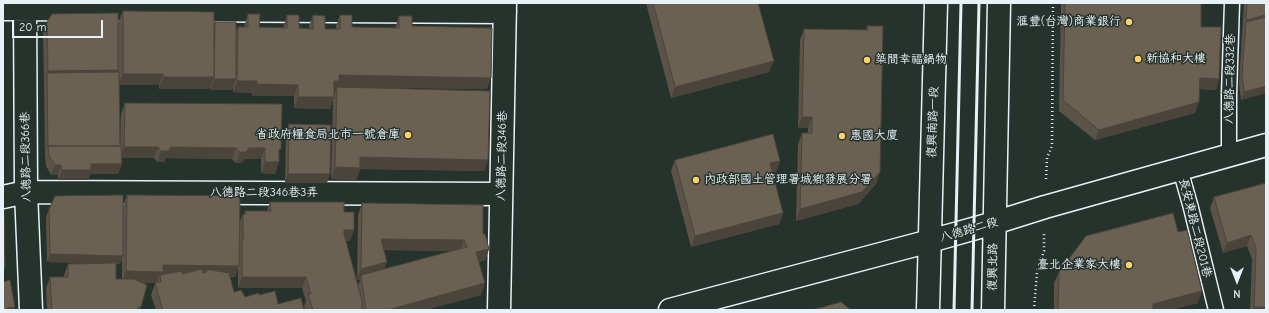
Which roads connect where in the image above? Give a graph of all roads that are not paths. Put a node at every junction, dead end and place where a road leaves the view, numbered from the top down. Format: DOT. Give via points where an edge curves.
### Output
graph roads {
  1 [pos="936,3"];
  2 [pos="999,3"];
  3 [pos="1232,3"];
  4 [pos="25,6"];
  5 [pos="505,7"];
  6 [pos="3,9"];
  7 [pos="1266,145"];
  8 [pos="1229,155"];
  9 [pos="1180,170"];
  10 [pos="26,192"];
  11 [pos="501,194"];
  12 [pos="3,196"];
  13 [pos="994,223"];
  14 [pos="930,241"];
  15 [pos="31,310"];
  16 [pos="499,310"];
  17 [pos="670,310"];
  18 [pos="928,310"];
  19 [pos="992,310"];
  20 [pos="1216,310"];
  1 -- 14 [label="street, 復興南路一段"];
  2 -- 13 [label="street"];
  3 -- 8 [label="lane, 八德路二段332巷"];
  4 -- 5 [label="street"];
  4 -- 6 [label="street"];
  4 -- 10 [label="street, 八德路二段366巷"];
  5 -- 11 [label="street, 八德路二段346巷"];
  7 -- 8 [label="street, 八德路二段"];
  8 -- 9 [label="street, 八德路二段"];
  9 -- 13 [label="street, 八德路二段"];
  9 -- 20 [label="lane, 長安東路二段201巷"];
  10 -- 11 [label="street, 八德路二段346巷3弄"];
  10 -- 12 [label="street, 八德路二段346巷3弄"];
  10 -- 15 [label="street, 八德路二段366巷"];
  11 -- 16 [label="street, 八德路二段346巷"];
  13 -- 14 [label="street, 八德路二段"];
  13 -- 19 [label="street, 復興北路"];
  14 -- 17 [label="street, 八德路二段"];
  14 -- 18 [label="street"];
}
